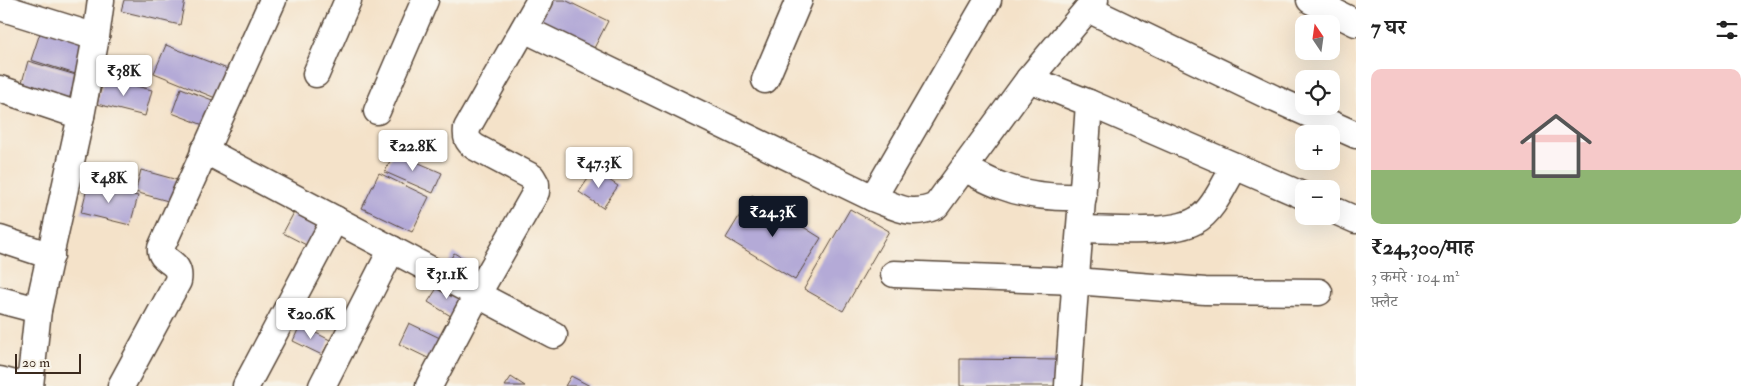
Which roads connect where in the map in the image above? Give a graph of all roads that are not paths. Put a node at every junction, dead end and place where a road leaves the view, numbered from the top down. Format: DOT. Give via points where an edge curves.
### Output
graph roads {
  1 [pos="101,0"];
  2 [pos="273,0"];
  3 [pos="348,0"];
  4 [pos="425,0"];
  5 [pos="540,0"];
  6 [pos="798,0"];
  7 [pos="988,0"];
  8 [pos="1310,0"];
  9 [pos="1092,4"];
  10 [pos="0,7"];
  11 [pos="1356,23"];
  12 [pos="524,29"];
  13 [pos="96,37"];
  14 [pos="316,74"];
  15 [pos="1029,79"];
  16 [pos="764,80"];
  17 [pos="0,89"];
  18 [pos="1089,103"];
  19 [pos="377,111"];
  20 [pos="81,116"];
  21 [pos="1356,135"];
  22 [pos="204,150"];
  23 [pos="1235,166"];
  24 [pos="964,168"];
  25 [pos="1295,192"];
  26 [pos="874,198"];
  27 [pos="1083,198"];
  28 [pos="1340,213"];
  29 [pos="334,219"];
  30 [pos="1356,220"];
  31 [pos="1080,229"];
  32 [pos="0,239"];
  33 [pos="392,249"];
  34 [pos="51,256"];
  35 [pos="894,274"];
  36 [pos="1075,280"];
  37 [pos="1319,292"];
  38 [pos="477,295"];
  39 [pos="0,300"];
  40 [pos="38,310"];
  41 [pos="554,335"];
  42 [pos="0,380"];
  43 [pos="23,386"];
  44 [pos="30,386"];
  45 [pos="121,386"];
  46 [pos="246,386"];
  47 [pos="322,386"];
  48 [pos="428,386"];
  49 [pos="1068,386"];
  1 -- 13 [label="street"];
  2 -- 22 [label="street"];
  3 -- 14 [label="street"];
  4 -- 19 [label="street"];
  5 -- 12 [label="street"];
  6 -- 16 [label="street"];
  7 -- 26 [label="street"];
  8 -- 11 [label="street"];
  9 -- 15 [label="street"];
  9 -- 21 [label="street" via="1274,98"];
  10 -- 13 [label="street"];
  12 -- 26 [label="street"];
  12 -- 38 [label="street" via="467,128 466,136 475,147 532,177 536,192"];
  13 -- 20 [label="street"];
  15 -- 18 [label="street"];
  15 -- 24 [label="street"];
  17 -- 20 [label="street"];
  18 -- 23 [label="street"];
  18 -- 27 [label="street"];
  20 -- 34 [label="street"];
  22 -- 29 [label="street"];
  22 -- 45 [label="street" via="160,252 177,267 178,281"];
  23 -- 25 [label="street"];
  23 -- 31 [label="street" via="1211,207 1196,221 1176,228"];
  24 -- 26 [label="street" via="936,206 922,212 906,211"];
  24 -- 27 [label="street" via="1002,186 1034,195"];
  27 -- 31 [label="street"];
  28 -- 30 [label="street"];
  29 -- 33 [label="street"];
  29 -- 46 [label="street"];
  31 -- 36 [label="street"];
  32 -- 34 [label="street"];
  33 -- 38 [label="street"];
  33 -- 47 [label="street"];
  34 -- 40 [label="street"];
  35 -- 36 [label="street"];
  36 -- 37 [label="street" via="1205,291"];
  36 -- 49 [label="street"];
  38 -- 41 [label="street"];
  38 -- 48 [label="street"];
  39 -- 40 [label="street"];
  40 -- 44 [label="street"];
  42 -- 43 [label="street"];
}
